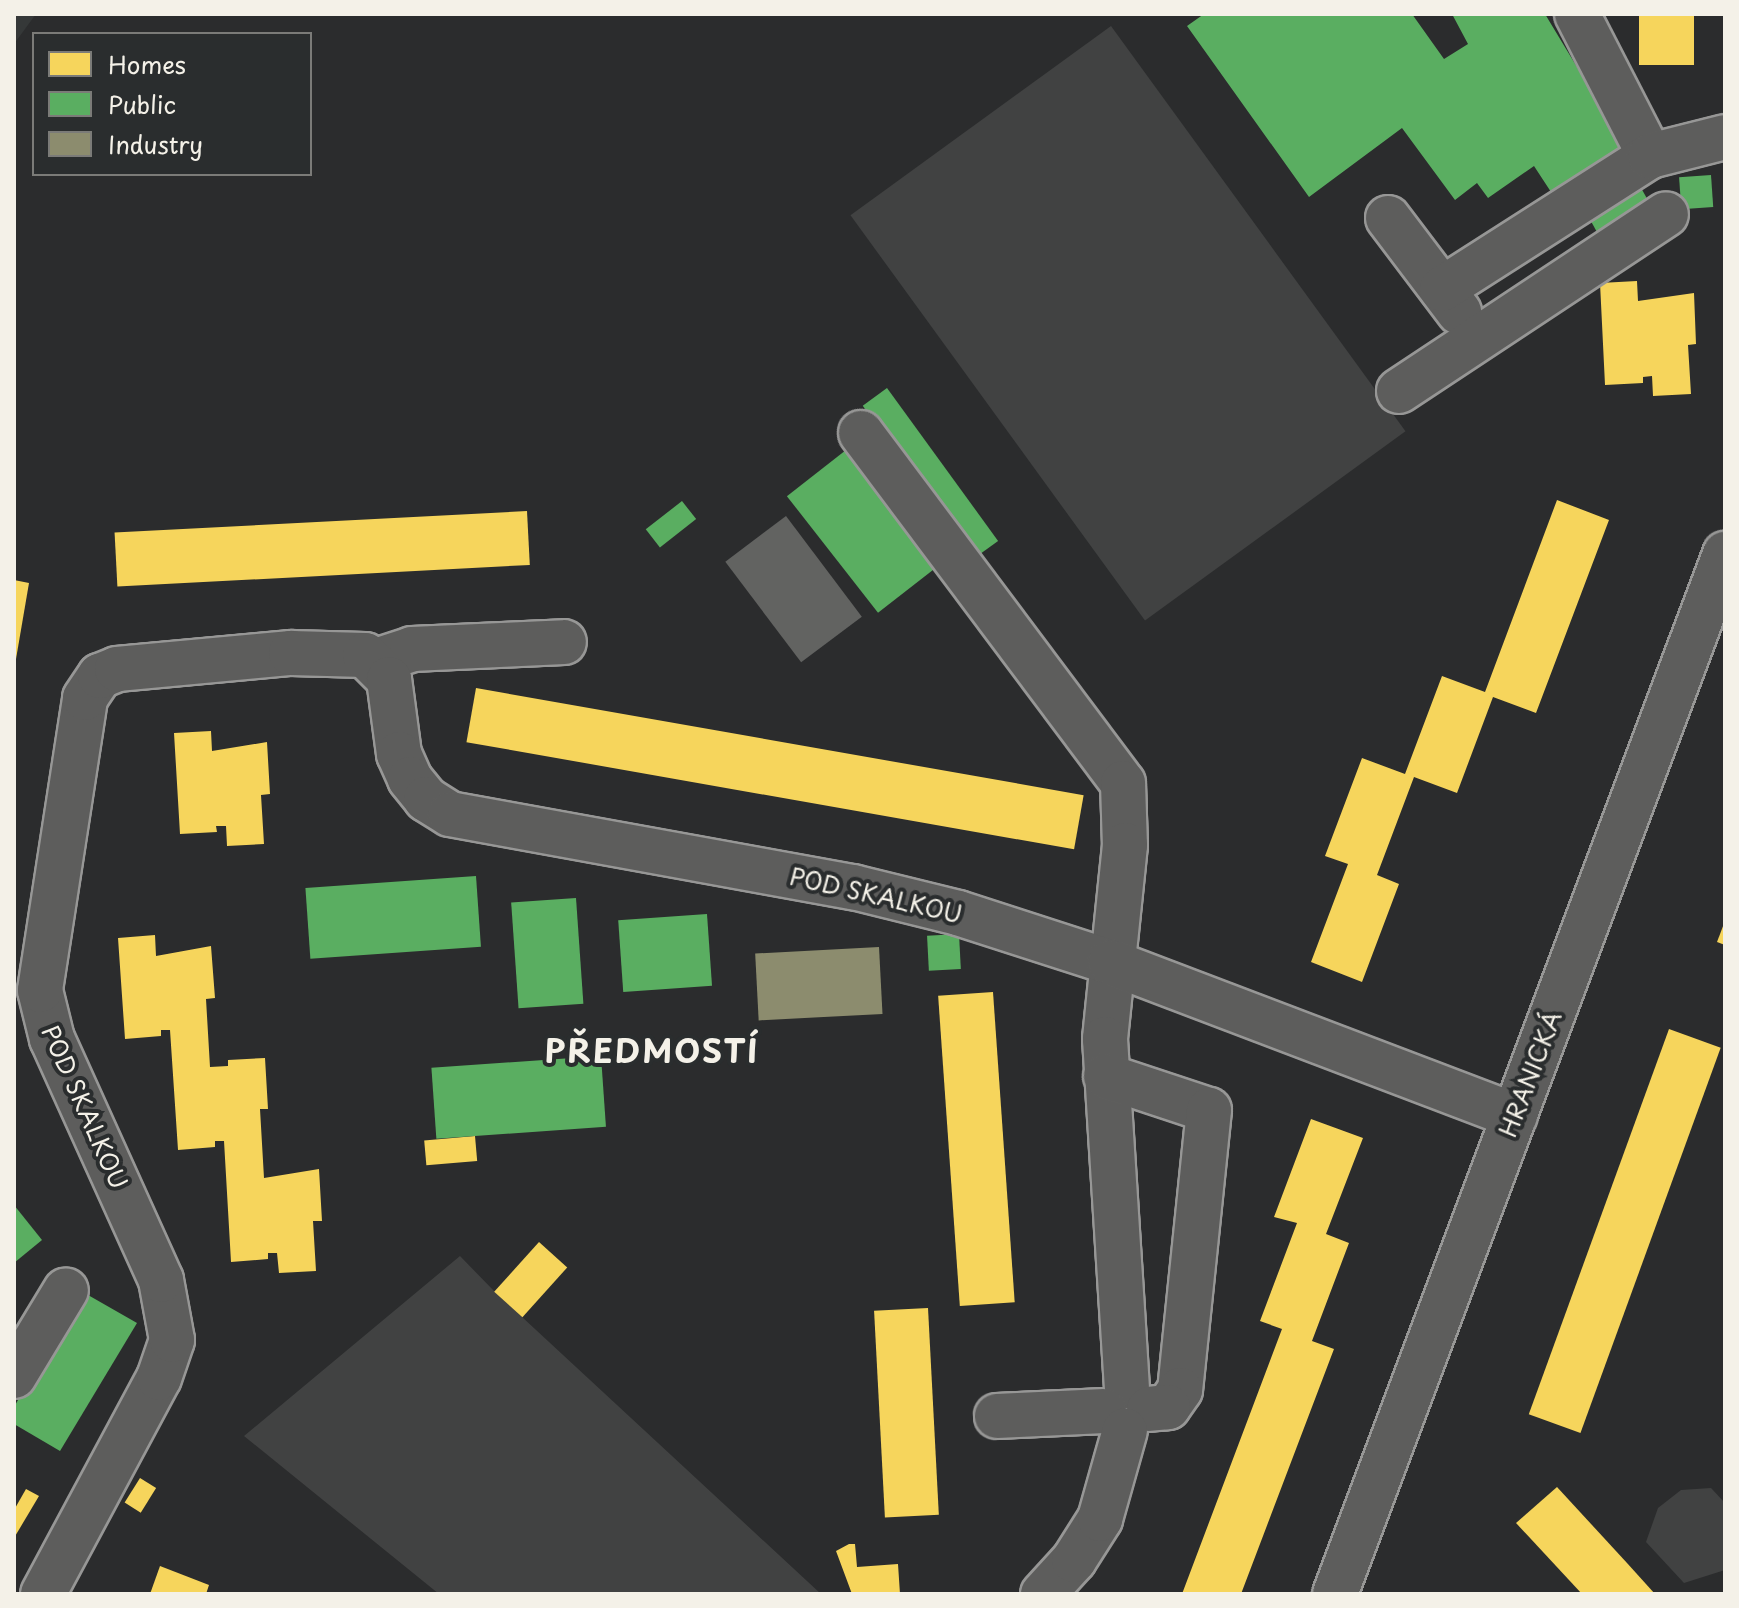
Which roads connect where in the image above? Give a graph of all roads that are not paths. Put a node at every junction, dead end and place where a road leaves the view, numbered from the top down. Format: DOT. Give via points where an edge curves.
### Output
graph roads {
  1 [pos="1577,14"];
  2 [pos="1725,137"];
  3 [pos="1650,156"];
  4 [pos="1666,214"];
  5 [pos="1388,218"];
  6 [pos="1442,289"];
  7 [pos="1477,336"];
  8 [pos="1399,391"];
  9 [pos="861,433"];
  10 [pos="1725,554"];
  11 [pos="564,642"];
  12 [pos="376,661"];
  13 [pos="1110,962"];
  14 [pos="28,1008"];
  15 [pos="1106,1076"];
  16 [pos="1515,1116"];
  17 [pos="66,1290"];
  18 [pos="25,1332"];
  19 [pos="14,1376"];
  20 [pos="1126,1409"];
  21 [pos="997,1416"];
  22 [pos="43,1594"];
  23 [pos="1043,1594"];
  24 [pos="1335,1594"];
  1 -- 3 [label="street"];
  2 -- 3 [label="street"];
  3 -- 6 [label="street"];
  4 -- 7 [label="street"];
  5 -- 6 [label="street"];
  6 -- 7 [label="street"];
  7 -- 8 [label="street"];
  9 -- 13 [label="street" via="1062,707 1119,775 1126,797 1125,845"];
  10 -- 16 [label="street, HRANICKÁ"];
  11 -- 12 [label="street" via="412,649"];
  12 -- 13 [label="street, POD SKALKOU" via="392,687 396,740 410,779 426,799 450,814 886,894"];
  12 -- 14 [label="street, POD SKALKOU" via="354,651 291,653 137,666 100,676 85,698 40,970"];
  13 -- 15 [label="street"];
  13 -- 16 [label="street, POD SKALKOU"];
  14 -- 22 [label="street, POD SKALKOU" via="52,1039 161,1280 172,1340 159,1378"];
  15 -- 20 [label="street"];
  15 -- 20 [label="street" via="1209,1110 1180,1390 1168,1407"];
  16 -- 24 [label="street, HRANICKÁ"];
  17 -- 18 [label="street"];
  18 -- 19 [label="street"];
  20 -- 21 [label="street"];
  20 -- 23 [label="street" via="1100,1519 1074,1560"];
}
